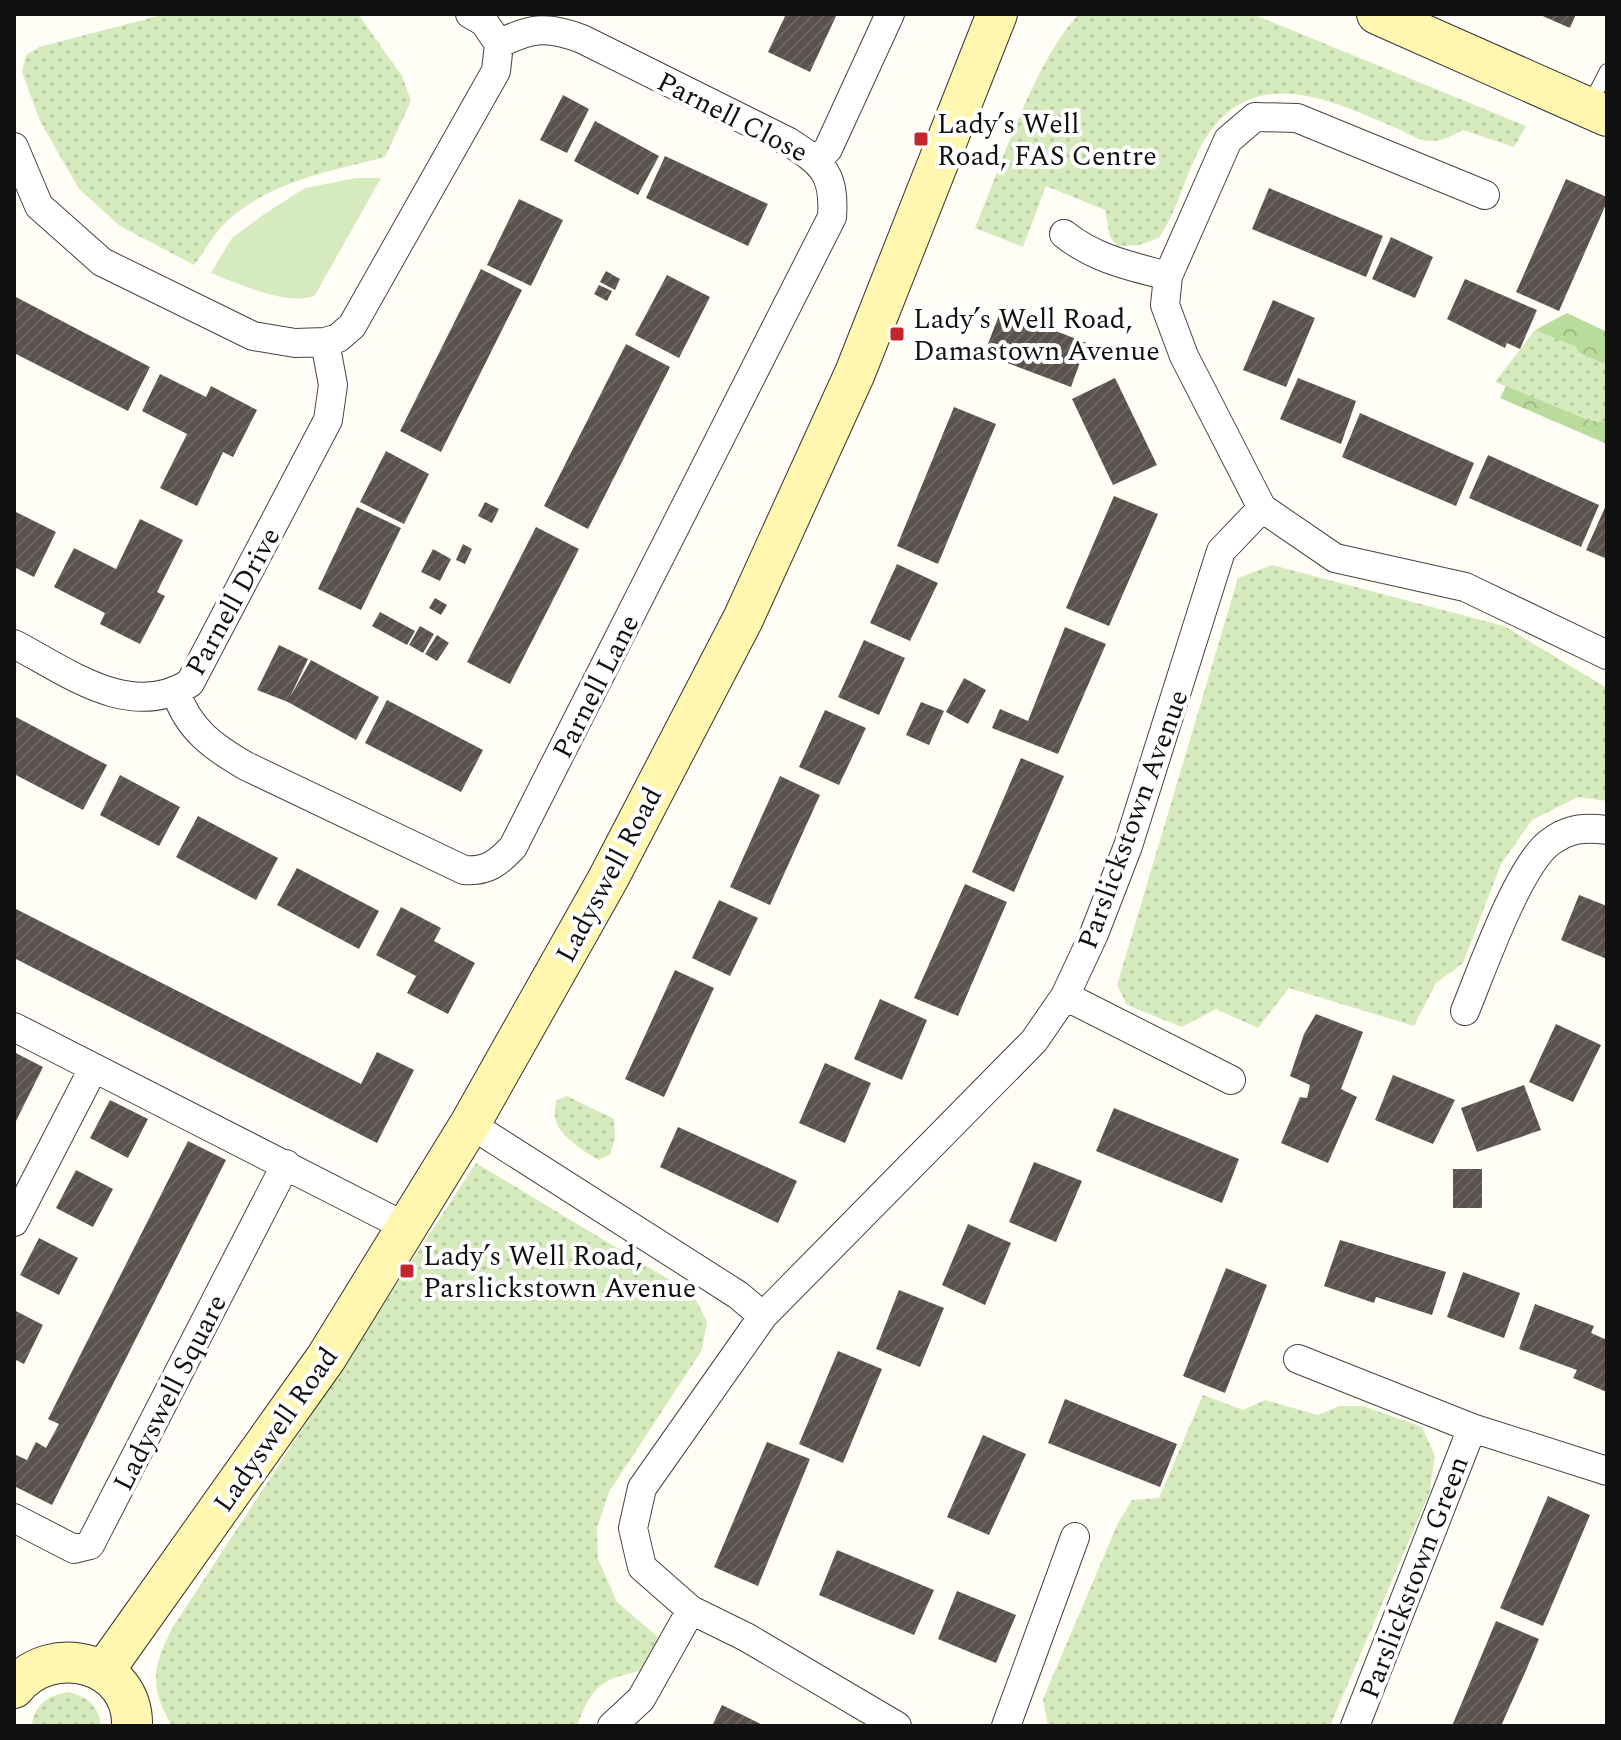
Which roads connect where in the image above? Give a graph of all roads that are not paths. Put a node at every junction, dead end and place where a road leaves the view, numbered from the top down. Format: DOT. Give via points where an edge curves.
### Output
graph roads {
  1 [pos="470,14"];
  2 [pos="890,14"];
  3 [pos="997,14"];
  4 [pos="1377,14"];
  5 [pos="499,44"];
  6 [pos="1607,71"];
  7 [pos="1597,112"];
  8 [pos="14,147"];
  9 [pos="817,160"];
  10 [pos="1485,195"];
  11 [pos="1064,234"];
  12 [pos="1168,276"];
  13 [pos="325,342"];
  14 [pos="1262,508"];
  15 [pos="14,644"];
  16 [pos="1607,655"];
  17 [pos="176,692"];
  18 [pos="1607,830"];
  19 [pos="1065,996"];
  20 [pos="1465,1011"];
  21 [pos="14,1027"];
  22 [pos="93,1069"];
  23 [pos="1231,1080"];
  24 [pos="470,1124"];
  25 [pos="286,1164"];
  26 [pos="14,1222"];
  27 [pos="408,1228"];
  28 [pos="763,1316"];
  29 [pos="1298,1359"];
  30 [pos="1472,1428"];
  31 [pos="1607,1471"];
  32 [pos="14,1518"];
  33 [pos="1075,1537"];
  34 [pos="691,1610"];
  35 [pos="103,1672"];
  36 [pos="14,1688"];
  37 [pos="132,1726"];
  38 [pos="612,1726"];
  39 [pos="897,1726"];
  40 [pos="1006,1726"];
  41 [pos="1355,1726"];
  1 -- 5 [label="street" via="484,22"];
  2 -- 9 [label="street, Parnell Close" via="828,149"];
  3 -- 24 [label="street, Ladyswell Road" via="855,373 743,619 608,879"];
  4 -- 7 [label="street"];
  5 -- 9 [label="street, Parnell Close" via="536,28 569,34"];
  5 -- 13 [label="street" via="496,71 352,326"];
  6 -- 7 [label="lane"];
  8 -- 13 [label="street" via="39,206 102,262 253,336"];
  9 -- 17 [label="street, Parnell Lane" via="834,193 832,217 513,847 498,864 464,870 246,766 212,747 196,730"];
  10 -- 12 [label="street" via="1297,118 1255,117 1228,140"];
  11 -- 12 [label="street" via="1103,259"];
  12 -- 14 [label="street" via="1165,305 1184,356"];
  13 -- 17 [label="street, Parnell Drive" via="333,385 328,420 202,664 190,683"];
  14 -- 16 [label="street" via="1335,558 1465,587"];
  14 -- 19 [label="street, Parslickstown Avenue" via="1221,551 1128,846"];
  15 -- 17 [label="street, Parnell Drive" via="108,693 155,698"];
  18 -- 20 [label="street" via="1580,826 1547,844 1526,874"];
  19 -- 23 [label="street"];
  19 -- 28 [label="street, Parslickstown Avenue" via="1034,1041"];
  21 -- 22 [label="street"];
  22 -- 25 [label="street"];
  22 -- 26 [label="street"];
  24 -- 27 [label="street, Ladyswell Road"];
  24 -- 28 [label="street"];
  25 -- 27 [label="street"];
  25 -- 32 [label="street, Ladyswell Square" via="90,1545 74,1549"];
  27 -- 35 [label="street, Ladyswell Road" via="308,1388"];
  28 -- 34 [label="street, Parslickstown Avenue" via="642,1488 633,1528 642,1567"];
  29 -- 30 [label="street, Parslickstown Green"];
  30 -- 31 [label="street, Parslickstown Green"];
  30 -- 41 [label="street, Parslickstown Green"];
  33 -- 40 [label="street"];
  34 -- 38 [label="street" via="641,1699"];
  34 -- 39 [label="street, Parslickstown Avenue"];
  35 -- 36 [label="street" via="62,1661 41,1666"];
  35 -- 37 [label="street" via="127,1700"];
}
